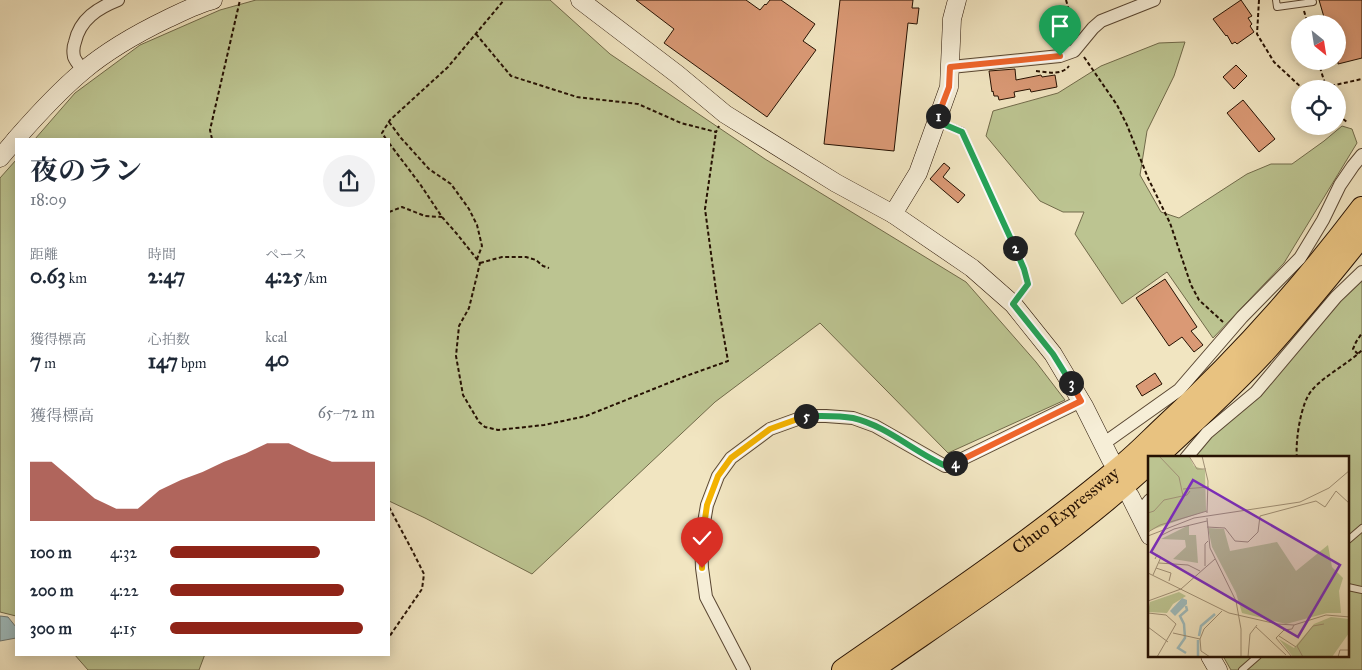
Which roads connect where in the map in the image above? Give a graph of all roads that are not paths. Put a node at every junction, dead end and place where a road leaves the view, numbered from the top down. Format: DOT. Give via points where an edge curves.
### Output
graph roads {
  1 [pos="118,0"];
  2 [pos="213,0"];
  3 [pos="580,0"];
  4 [pos="957,0"];
  5 [pos="1154,0"];
  6 [pos="1276,0"];
  7 [pos="1312,0"];
  8 [pos="950,67"];
  9 [pos="83,70"];
  10 [pos="936,121"];
  11 [pos="17,138"];
  12 [pos="15,140"];
  13 [pos="1362,156"];
  14 [pos="0,158"];
  15 [pos="1362,208"];
  16 [pos="893,214"];
  17 [pos="1362,235"];
  18 [pos="1362,272"];
  19 [pos="1013,304"];
  20 [pos="1081,401"];
  21 [pos="1103,444"];
  22 [pos="1157,456"];
  23 [pos="1188,456"];
  24 [pos="1111,460"];
  25 [pos="1148,464"];
  26 [pos="1130,496"];
  27 [pos="1144,506"];
  28 [pos="1148,526"];
  29 [pos="1362,528"];
  30 [pos="1350,538"];
  31 [pos="1211,658"];
  32 [pos="1256,658"];
  33 [pos="744,670"];
  34 [pos="843,670"];
  35 [pos="871,670"];
  36 [pos="1218,670"];
  37 [pos="1242,670"];
  1 -- 9 [label="street" via="98,9 76,33 74,58"];
  2 -- 9 [label="street" via="150,27"];
  3 -- 16 [label="street" via="725,114"];
  4 -- 8 [label="street" via="952,19"];
  5 -- 8 [label="street" via="1101,21 1074,50 1060,56"];
  6 -- 7 [label="lane" via="1277,7"];
  8 -- 10 [label="street" via="949,87"];
  9 -- 11 [label="street"];
  10 -- 16 [label="street" via="918,173"];
  10 -- 19 [label="lane" via="962,132 1024,269 1028,284"];
  12 -- 14 [label="street"];
  13 -- 21 [label="street" via="1340,185 1300,258 1179,390"];
  15 -- 34 [label="highway, Chuo Expressway" via="1311,273 1250,342 1192,402 1124,464 1002,560"];
  16 -- 19 [label="street" via="972,268"];
  17 -- 22 [label="highway" via="1263,353"];
  18 -- 23 [label="street" via="1336,297 1256,392 1207,433"];
  19 -- 20 [label="street" via="1053,354"];
  20 -- 21 [label="street"];
  20 -- 33 [label="street" via="946,466 875,426 853,418 826,416 806,416 770,429 731,458 718,476 707,505 702,568 706,597"];
  21 -- 24 [label="street"];
  25 -- 35 [label="highway, Chuo Expressway" via="1011,573"];
  26 -- 27 [label="street"];
  27 -- 28 [label="street"];
  29 -- 30 [label="lane"];
  31 -- 36 [label="street"];
  32 -- 37 [label="lane"];
}
